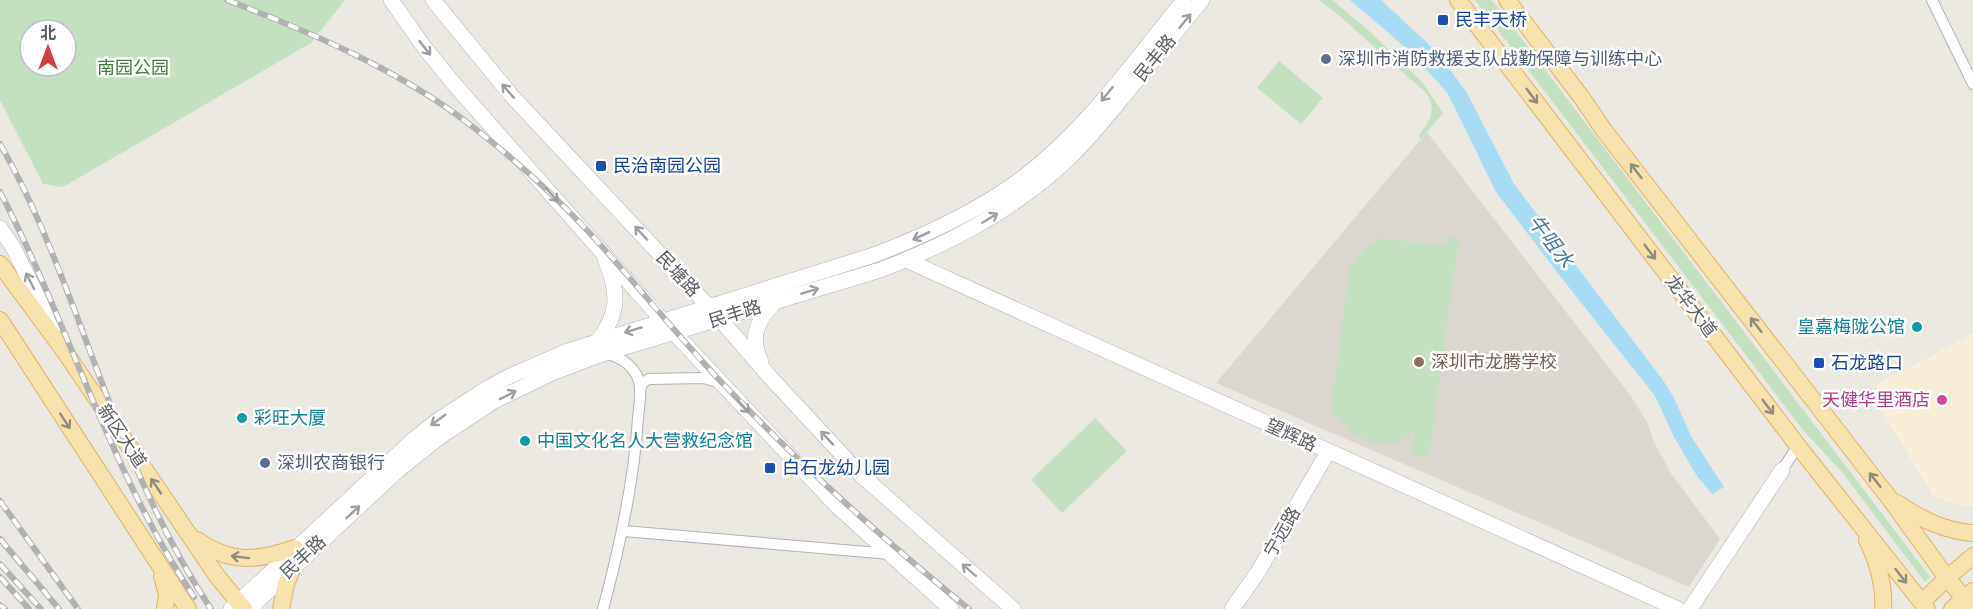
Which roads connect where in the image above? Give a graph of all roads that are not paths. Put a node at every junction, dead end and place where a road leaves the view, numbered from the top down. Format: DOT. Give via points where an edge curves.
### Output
graph roads {
  1 [pos="391,0"];
  2 [pos="434,0"];
  3 [pos="1184,0"];
  4 [pos="1202,0"];
  5 [pos="1458,0"];
  6 [pos="1507,0"];
  7 [pos="1932,0"];
  8 [pos="1973,84"];
  9 [pos="0,228"];
  10 [pos="600,248"];
  11 [pos="906,260"];
  12 [pos="0,264"];
  13 [pos="775,302"];
  14 [pos="714,313"];
  15 [pos="0,320"];
  16 [pos="668,327"];
  17 [pos="0,337"];
  18 [pos="599,348"];
  19 [pos="65,352"];
  20 [pos="34,372"];
  21 [pos="770,377"];
  22 [pos="723,384"];
  23 [pos="640,391"];
  24 [pos="1798,446"];
  25 [pos="1328,452"];
  26 [pos="1782,470"];
  27 [pos="1890,499"];
  28 [pos="1854,515"];
  29 [pos="624,531"];
  30 [pos="1973,533"];
  31 [pos="189,534"];
  32 [pos="295,548"];
  33 [pos="890,554"];
  34 [pos="1973,556"];
  35 [pos="159,566"];
  36 [pos="293,567"];
  37 [pos="1947,578"];
  38 [pos="1965,602"];
  39 [pos="240,607"];
  40 [pos="1922,607"];
  41 [pos="165,609"];
  42 [pos="188,609"];
  43 [pos="281,609"];
  44 [pos="603,609"];
  45 [pos="951,609"];
  46 [pos="1013,609"];
  47 [pos="1232,609"];
  48 [pos="1678,609"];
  49 [pos="1690,609"];
  50 [pos="1883,609"];
  1 -- 10 [label="main road, one-way" via="454,84"];
  14 -- 2 [label="main road, 民塘路, one-way" via="511,95"];
  3 -- 14 [label="main road, 民丰路, one-way" via="1078,127 1039,164 989,201 917,238"];
  11 -- 4 [label="main road, 民丰路, one-way" via="960,236 994,215 1070,158"];
  5 -- 24 [label="main road, 龙华大道, one-way"];
  27 -- 6 [label="main road, one-way"];
  7 -- 8 [label="street"];
  19 -- 9 [label="main road, one-way"];
  10 -- 16 [label="main road"];
  10 -- 18 [label="main road" via="615,292 614,312"];
  13 -- 11 [label="main road, 民丰路, one-way"];
  11 -- 25 [label="main road, 望辉路"];
  12 -- 19 [label="main road, 新区大道"];
  13 -- 14 [label="main road, 民丰路"];
  13 -- 21 [label="main road" via="758,324 755,339 759,360"];
  14 -- 16 [label="main road, 民丰路"];
  14 -- 21 [label="main road, 民塘路"];
  15 -- 20 [label="main road"];
  16 -- 18 [label="main road, 民丰路"];
  16 -- 22 [label="main road"];
  17 -- 20 [label="main road"];
  18 -- 23 [label="street" via="631,368 638,377"];
  18 -- 32 [label="main road, 民丰路, one-way" via="565,352 518,372 459,406 412,441"];
  36 -- 18 [label="main road, 民丰路, one-way" via="396,472 465,418"];
  31 -- 19 [label="main road, 新区大道, one-way"];
  20 -- 35 [label="main road, one-way"];
  46 -- 21 [label="main road, 民塘路, one-way" via="861,475"];
  22 -- 23 [label="street" via="704,378 652,378 643,381"];
  22 -- 33 [label="main road, one-way" via="837,506"];
  23 -- 29 [label="street"];
  24 -- 26 [label="street"];
  24 -- 28 [label="main road, 龙华大道"];
  25 -- 47 [label="main road, 宁远路"];
  25 -- 48 [label="main road, 望辉路"];
  26 -- 49 [label="main road"];
  27 -- 30 [label="main road" via="1941,527"];
  27 -- 37 [label="main road"];
  28 -- 40 [label="main road, 龙华大道, one-way"];
  28 -- 50 [label="main road" via="1870,546 1884,597"];
  29 -- 33 [label="street"];
  29 -- 44 [label="street"];
  32 -- 31 [label="main road, one-way" via="266,557 238,558 209,548"];
  31 -- 39 [label="main road, 新区大道"];
  32 -- 39 [label="main road, 民丰路"];
  33 -- 45 [label="main road"];
  34 -- 37 [label="main road"];
  35 -- 41 [label="main road" via="167,595"];
  35 -- 42 [label="main road"];
  36 -- 39 [label="main road, 民丰路"];
  36 -- 43 [label="main road"];
  37 -- 38 [label="main road"];
  37 -- 40 [label="main road"];
}
